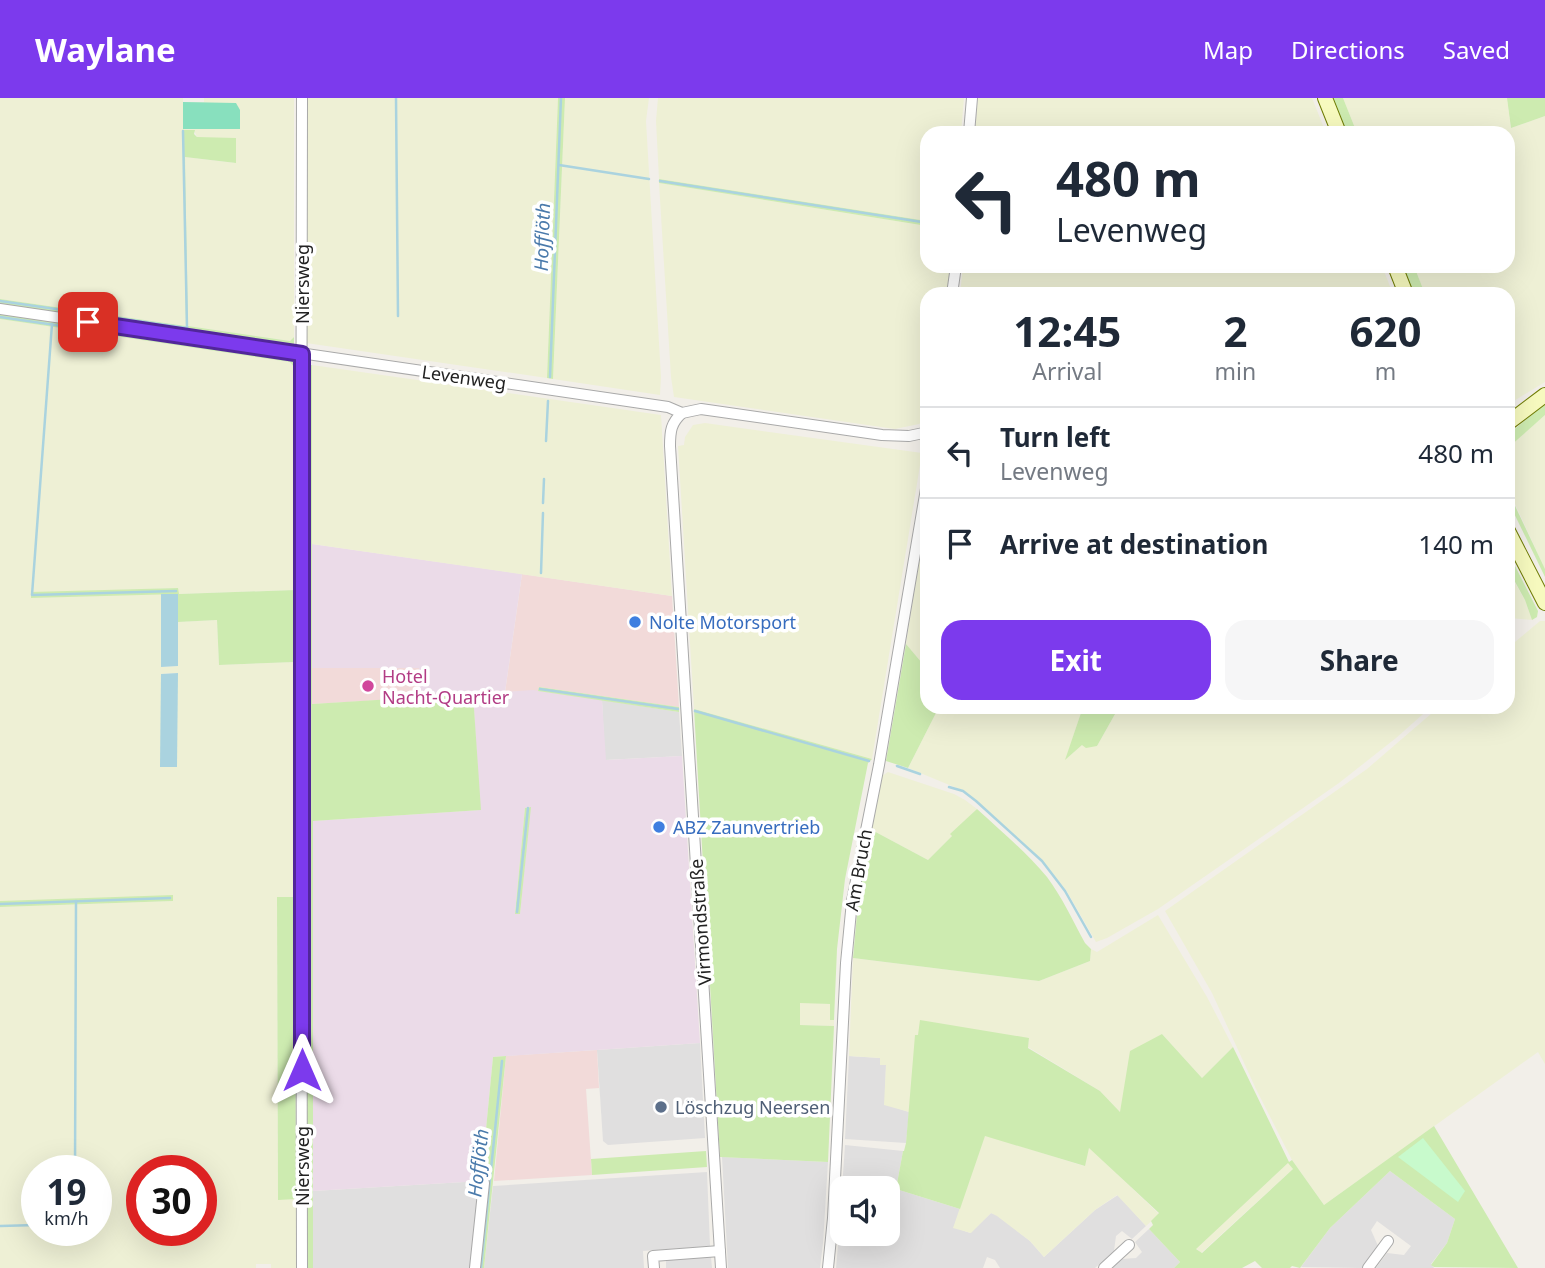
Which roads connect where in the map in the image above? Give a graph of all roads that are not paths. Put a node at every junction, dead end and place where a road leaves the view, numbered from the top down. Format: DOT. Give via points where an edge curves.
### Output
graph roads {
  1 [pos="302,98"];
  2 [pos="972,98"];
  3 [pos="1325,98"];
  4 [pos="970,126"];
  5 [pos="1336,126"];
  6 [pos="0,309"];
  7 [pos="302,354"];
  8 [pos="1545,395"];
  9 [pos="682,413"];
  10 [pos="1515,418"];
  11 [pos="920,434"];
  12 [pos="920,524"];
  13 [pos="1515,545"];
  14 [pos="1545,603"];
  15 [pos="484,1183"];
  16 [pos="1388,1241"];
  17 [pos="1129,1245"];
  18 [pos="720,1251"];
  19 [pos="302,1268"];
  20 [pos="475,1268"];
  21 [pos="654,1268"];
  22 [pos="722,1268"];
  23 [pos="828,1268"];
  24 [pos="1104,1268"];
  25 [pos="1368,1268"];
  1 -- 7 [label="street, Niersweg"];
  2 -- 4 [label="street"];
  3 -- 5 [label="main road"];
  6 -- 7 [label="street, Levenweg"];
  7 -- 9 [label="street, Levenweg" via="643,403"];
  7 -- 19 [label="street, Niersweg"];
  8 -- 10 [label="main road"];
  9 -- 11 [label="street, Levenweg" via="701,409 882,435"];
  9 -- 18 [label="street, Virmondstraße" via="670,429 670,446"];
  12 -- 23 [label="street, Am Bruch" via="852,901"];
  13 -- 14 [label="main road"];
  15 -- 20 [label="street"];
  16 -- 25 [label="street"];
  17 -- 24 [label="street"];
  18 -- 21 [label="street" via="653,1256"];
  18 -- 22 [label="street, Virmondstraße"];
}
